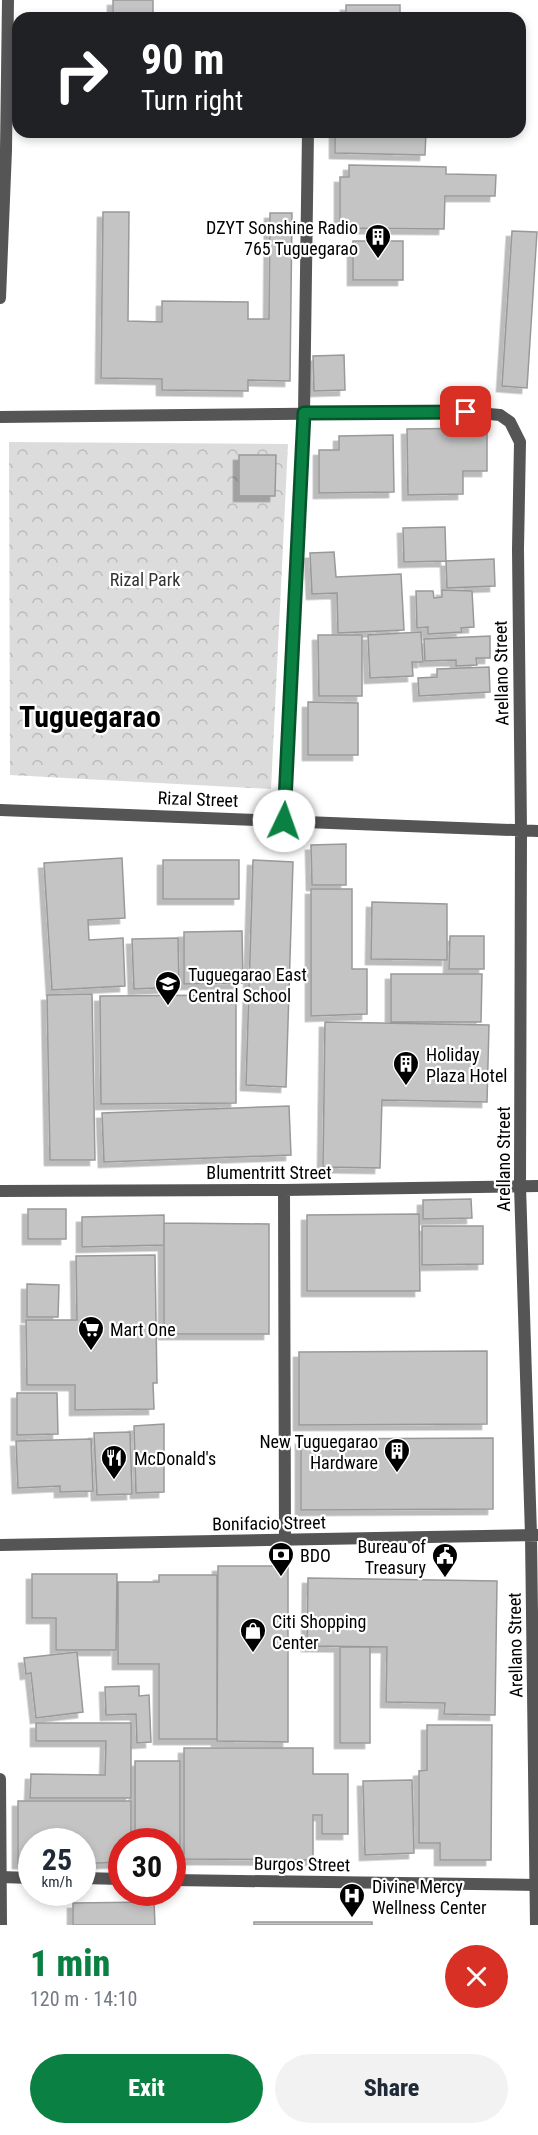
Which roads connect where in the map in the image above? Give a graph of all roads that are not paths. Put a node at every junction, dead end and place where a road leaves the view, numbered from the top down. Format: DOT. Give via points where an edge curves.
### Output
graph roads {
  1 [pos="8,0"];
  2 [pos="3,100"];
  3 [pos="308,138"];
  4 [pos="0,298"];
  5 [pos="304,413"];
  6 [pos="0,417"];
  7 [pos="0,810"];
  8 [pos="284,821"];
  9 [pos="521,830"];
  10 [pos="538,831"];
  11 [pos="520,1186"];
  12 [pos="538,1186"];
  13 [pos="0,1191"];
  14 [pos="284,1191"];
  15 [pos="534,1535"];
  16 [pos="285,1542"];
  17 [pos="0,1545"];
  18 [pos="0,1779"];
  19 [pos="1,1877"];
  20 [pos="18,1878"];
  21 [pos="186,1880"];
  22 [pos="537,1885"];
  23 [pos="1,1925"];
  24 [pos="536,1925"];
  1 -- 2 [label="street"];
  2 -- 4 [label="street"];
  3 -- 5 [label="street"];
  5 -- 6 [label="street"];
  5 -- 8 [label="street"];
  5 -- 9 [label="street, Arellano Street" via="485,412 510,422 520,442"];
  7 -- 8 [label="street, Rizal Street"];
  8 -- 9 [label="street, Rizal Street"];
  9 -- 10 [label="street, Rizal Street"];
  9 -- 11 [label="street, Arellano Street"];
  11 -- 12 [label="street, Blumentritt Street"];
  11 -- 14 [label="street, Blumentritt Street"];
  11 -- 15 [label="street, Arellano Street"];
  13 -- 14 [label="street, Blumentritt Street"];
  14 -- 16 [label="street"];
  15 -- 16 [label="street, Bonifacio Street"];
  15 -- 22 [label="street, Arellano Street"];
  16 -- 17 [label="street, Bonifacio Street"];
  18 -- 19 [label="street"];
  19 -- 20 [label="street"];
  19 -- 23 [label="street"];
  21 -- 22 [label="street, Burgos Street"];
  22 -- 24 [label="street, Arellano Street"];
}
